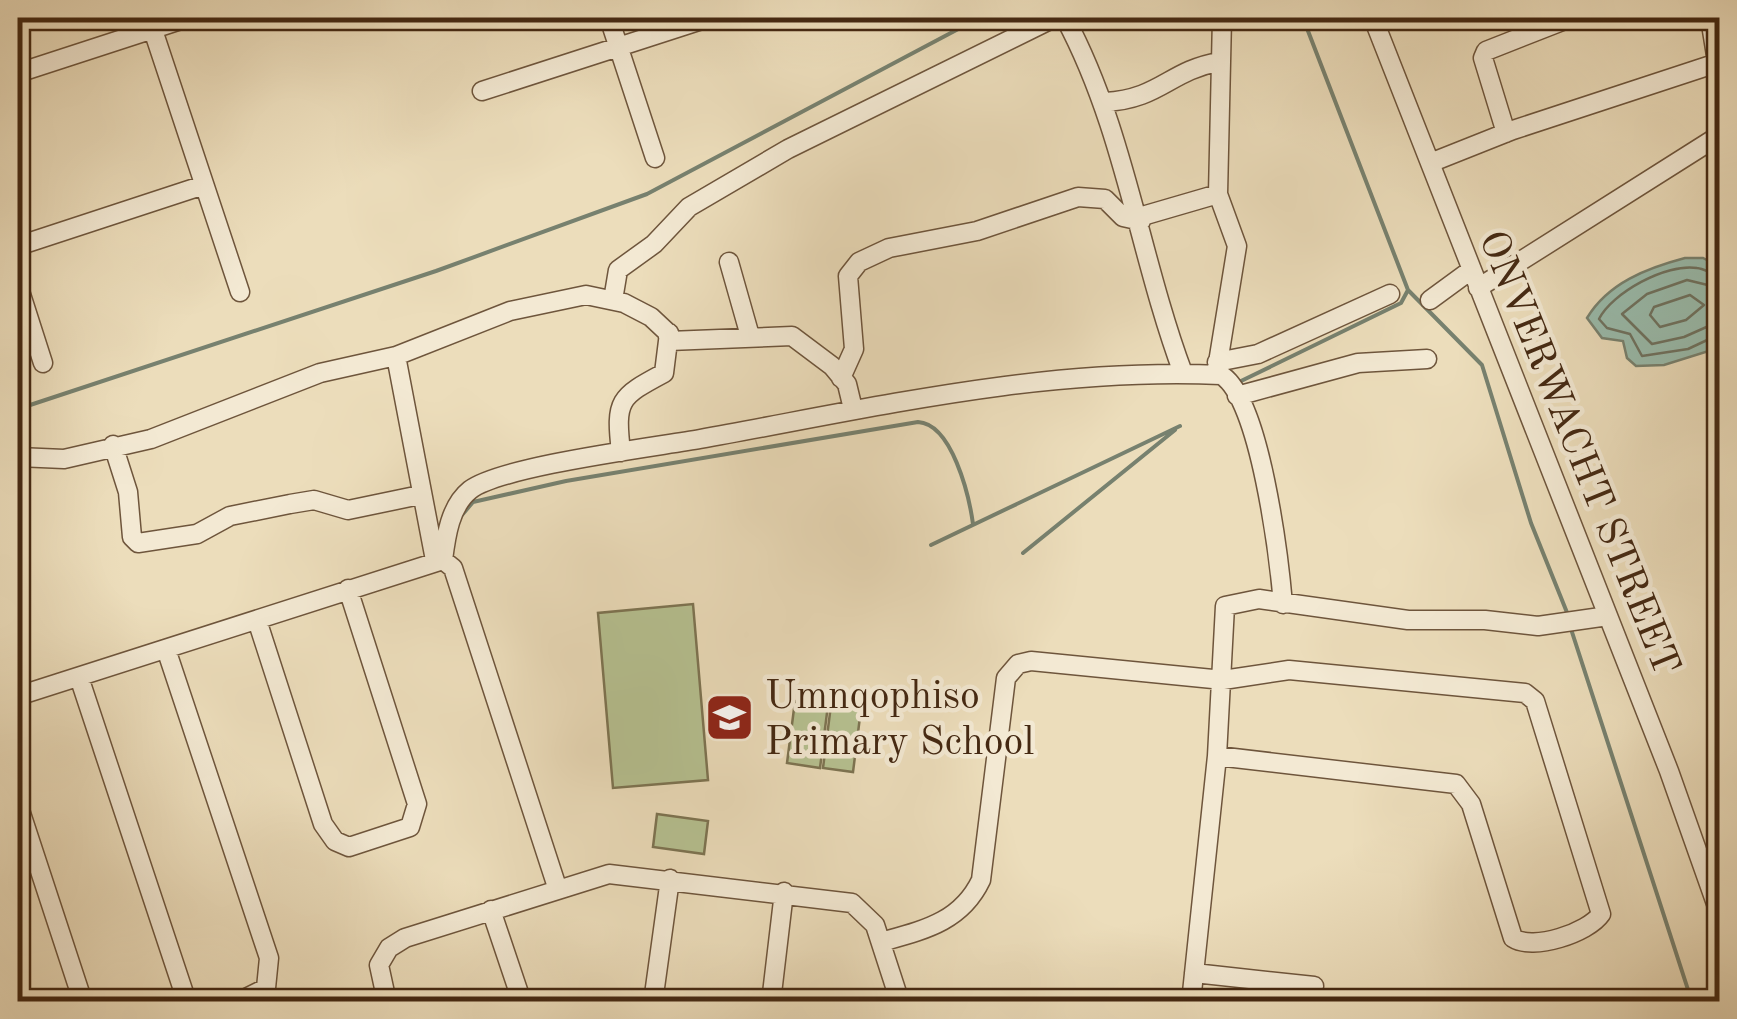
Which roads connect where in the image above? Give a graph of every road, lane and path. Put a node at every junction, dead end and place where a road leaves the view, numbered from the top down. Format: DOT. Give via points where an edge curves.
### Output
graph roads {
  1 [pos="187,18"];
  2 [pos="609,18"];
  3 [pos="708,18"];
  4 [pos="1054,18"];
  5 [pos="1066,18"];
  6 [pos="1222,18"];
  7 [pos="1374,18"];
  8 [pos="1570,18"];
  9 [pos="1710,18"];
  10 [pos="151,23"];
  11 [pos="618,47"];
  12 [pos="1218,62"];
  13 [pos="1718,68"];
  14 [pos="18,73"];
  15 [pos="482,91"];
  16 [pos="1104,102"];
  17 [pos="1506,134"];
  18 [pos="1717,141"];
  19 [pos="655,158"];
  20 [pos="1430,163"];
  21 [pos="204,185"];
  22 [pos="1218,194"];
  23 [pos="1140,219"];
  24 [pos="18,246"];
  25 [pos="729,262"];
  26 [pos="1475,279"];
  27 [pos="18,285"];
  28 [pos="240,292"];
  29 [pos="1390,294"];
  30 [pos="612,300"];
  31 [pos="1430,300"];
  32 [pos="669,335"];
  33 [pos="750,336"];
  34 [pos="396,356"];
  35 [pos="1427,359"];
  36 [pos="43,364"];
  37 [pos="1216,368"];
  38 [pos="1182,373"];
  39 [pos="842,378"];
  40 [pos="1238,396"];
  41 [pos="853,410"];
  42 [pos="113,445"];
  43 [pos="621,452"];
  44 [pos="18,457"];
  45 [pos="420,495"];
  46 [pos="439,560"];
  47 [pos="348,590"];
  48 [pos="1283,604"];
  49 [pos="1608,616"];
  50 [pos="256,620"];
  51 [pos="166,649"];
  52 [pos="79,677"];
  53 [pos="1224,680"];
  54 [pos="18,696"];
  55 [pos="1217,756"];
  56 [pos="18,804"];
  57 [pos="670,878"];
  58 [pos="558,886"];
  59 [pos="784,892"];
  60 [pos="491,910"];
  61 [pos="1720,915"];
  62 [pos="882,942"];
  63 [pos="1194,973"];
  64 [pos="1314,986"];
  65 [pos="240,1001"];
  66 [pos="83,1002"];
  67 [pos="187,1002"];
  68 [pos="386,1002"];
  69 [pos="522,1002"];
  70 [pos="653,1002"];
  71 [pos="771,1002"];
  72 [pos="900,1002"];
  73 [pos="1190,1002"];
  1 -- 10 [label="street"];
  2 -- 11 [label="street"];
  3 -- 11 [label="street"];
  4 -- 30 [label="street" via="788,149 689,207 618,270"];
  5 -- 16 [label="street"];
  6 -- 12 [label="street"];
  7 -- 20 [label="street, ONVERWACHT STREET"];
  8 -- 17 [label="street" via="1486,51"];
  9 -- 13 [label="street"];
  10 -- 14 [label="street"];
  10 -- 21 [label="street"];
  11 -- 15 [label="street"];
  11 -- 19 [label="street"];
  12 -- 16 [label="street" via="1184,70 1141,98"];
  12 -- 22 [label="street"];
  13 -- 17 [label="street"];
  16 -- 23 [label="street"];
  17 -- 20 [label="street"];
  18 -- 26 [label="street"];
  20 -- 26 [label="street, ONVERWACHT STREET"];
  21 -- 24 [label="street"];
  21 -- 28 [label="street"];
  22 -- 23 [label="street"];
  22 -- 37 [label="street" via="1237,246"];
  23 -- 38 [label="street"];
  23 -- 39 [label="street" via="1123,217 1105,199 1083,196 977,231 868,256 848,276 854,349"];
  25 -- 33 [label="street"];
  26 -- 31 [label="street"];
  26 -- 49 [label="street, ONVERWACHT STREET"];
  27 -- 36 [label="street"];
  29 -- 37 [label="street"];
  30 -- 32 [label="street" via="650,317"];
  30 -- 34 [label="street" via="586,295 510,310"];
  32 -- 33 [label="street" via="669,341"];
  32 -- 43 [label="street" via="664,373 626,393 617,414"];
  33 -- 39 [label="street" via="792,336"];
  34 -- 42 [label="street" via="320,373 151,439"];
  34 -- 45 [label="street"];
  35 -- 40 [label="street" via="1358,363"];
  37 -- 38 [label="street"];
  37 -- 40 [label="street"];
  38 -- 41 [label="street" via="1049,378"];
  39 -- 41 [label="street"];
  40 -- 48 [label="street" via="1267,490"];
  41 -- 43 [label="street"];
  42 -- 44 [label="street" via="64,459"];
  42 -- 45 [label="street" via="138,543 197,534 230,516 290,504 314,500 348,510"];
  43 -- 46 [label="street" via="471,490 455,509"];
  45 -- 46 [label="street"];
  46 -- 47 [label="street"];
  46 -- 58 [label="street" via="453,568"];
  47 -- 50 [label="street"];
  47 -- 50 [label="street" via="418,804 410,827 370,841 343,844 323,824"];
  48 -- 49 [label="street" via="1408,620 1538,626"];
  48 -- 53 [label="street" via="1259,599 1225,606"];
  49 -- 61 [label="street, ONVERWACHT STREET"];
  50 -- 51 [label="street"];
  51 -- 52 [label="street"];
  51 -- 65 [label="street" via="269,958 266,988"];
  52 -- 54 [label="street"];
  52 -- 67 [label="street"];
  53 -- 55 [label="street"];
  53 -- 55 [label="street" via="1289,670 1530,696 1600,914 1593,924 1533,945 1514,938 1471,804 1456,784"];
  53 -- 62 [label="street" via="1030,661 1013,668 1004,682 981,880 970,902 948,920"];
  55 -- 63 [label="street"];
  56 -- 66 [label="street"];
  57 -- 58 [label="street" via="618,873"];
  57 -- 59 [label="street"];
  57 -- 70 [label="street"];
  58 -- 60 [label="street"];
  59 -- 62 [label="street" via="852,903 867,914"];
  59 -- 71 [label="street"];
  60 -- 68 [label="street" via="389,948 379,965"];
  60 -- 69 [label="street"];
  62 -- 72 [label="street"];
  63 -- 64 [label="street"];
  63 -- 73 [label="street"];
}
